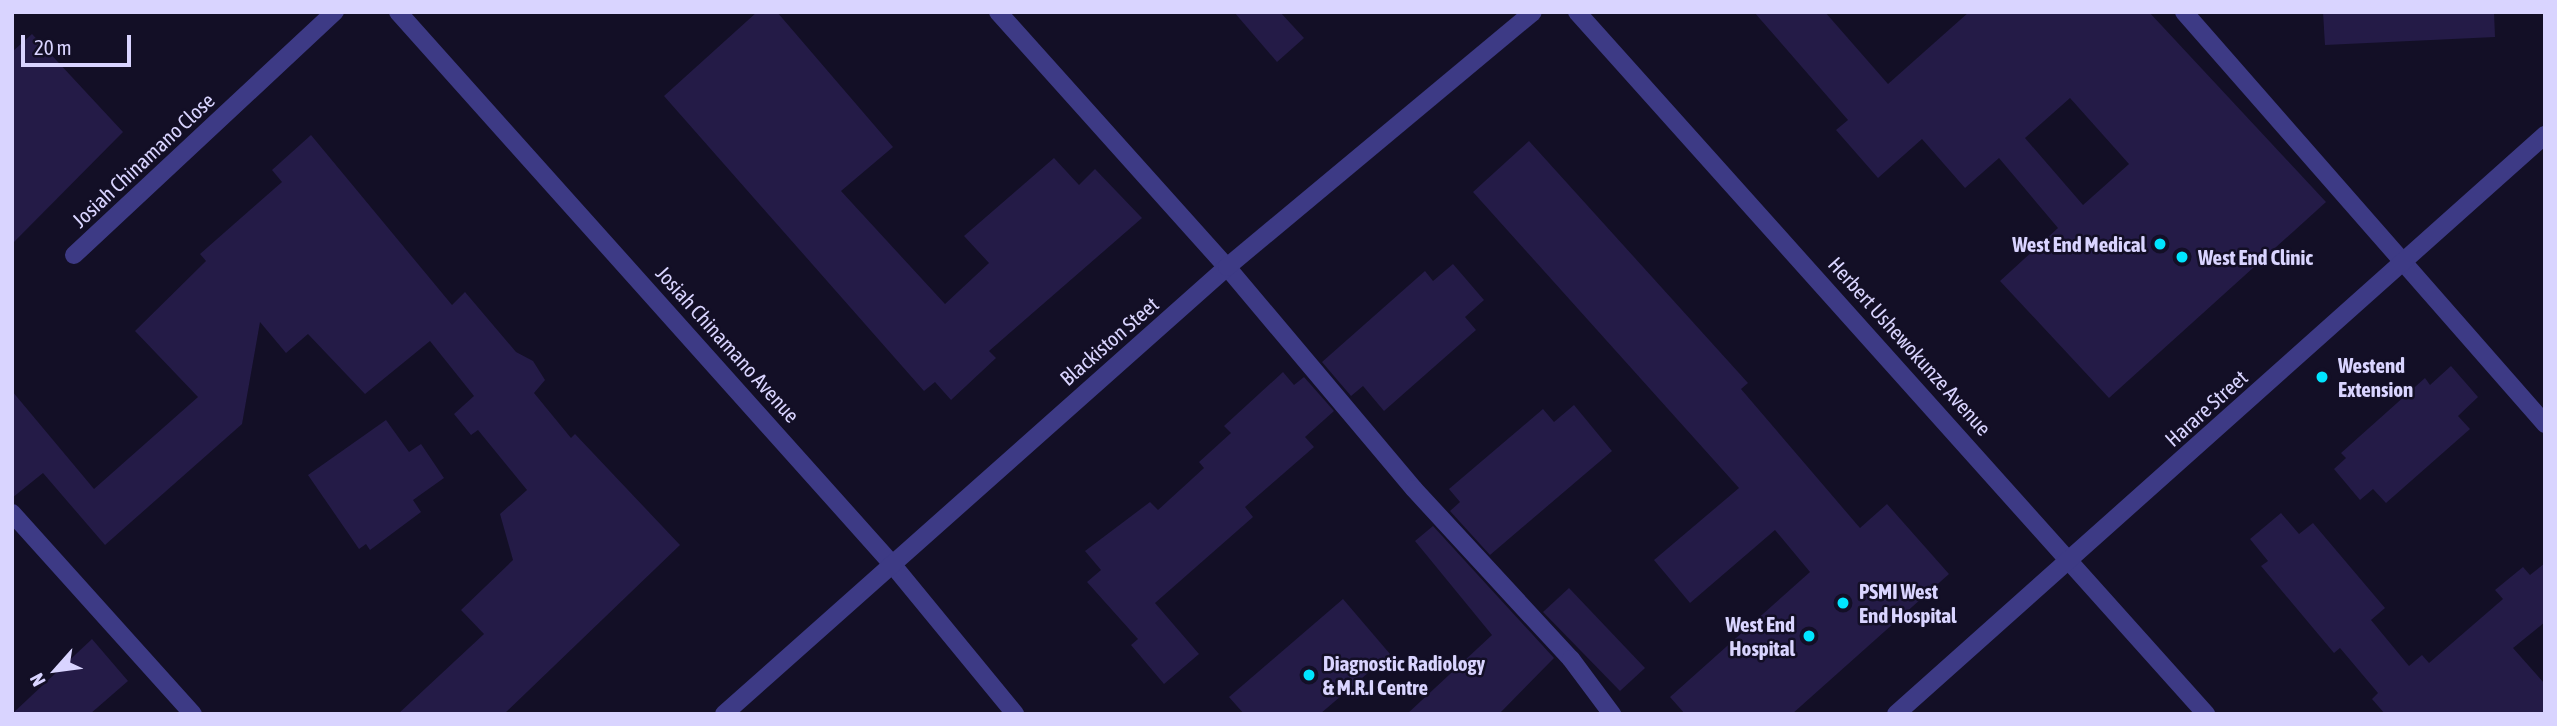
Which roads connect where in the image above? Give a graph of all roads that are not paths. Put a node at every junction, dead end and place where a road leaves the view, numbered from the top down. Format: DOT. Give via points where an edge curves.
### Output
graph roads {
  1 [pos="335,12"];
  2 [pos="398,12"];
  3 [pos="998,12"];
  4 [pos="1532,12"];
  5 [pos="1577,12"];
  6 [pos="2184,12"];
  7 [pos="2545,135"];
  8 [pos="74,255"];
  9 [pos="2401,264"];
  10 [pos="1227,267"];
  11 [pos="2545,424"];
  12 [pos="12,513"];
  13 [pos="2072,559"];
  14 [pos="892,564"];
  15 [pos="193,714"];
  16 [pos="724,714"];
  17 [pos="1015,714"];
  18 [pos="1612,714"];
  19 [pos="1896,714"];
  20 [pos="2206,714"];
  1 -- 8 [label="street, Josiah Chinamano Close"];
  2 -- 14 [label="street, Josiah Chinamano Avenue"];
  3 -- 10 [label="street"];
  4 -- 10 [label="street, Blackiston Steet"];
  5 -- 13 [label="street, Herbert Ushewokunze Avenue"];
  6 -- 9 [label="street"];
  7 -- 9 [label="street, Harare Street"];
  9 -- 11 [label="street"];
  9 -- 13 [label="street, Harare Street"];
  10 -- 14 [label="street, Blackiston Steet"];
  10 -- 18 [label="street" via="1415,489 1571,659"];
  12 -- 15 [label="street"];
  13 -- 19 [label="street, Harare Street"];
  13 -- 20 [label="street, Herbert Ushewokunze Avenue"];
  14 -- 16 [label="street, Blackiston Steet"];
  14 -- 17 [label="street, Josiah Chinamano Avenue"];
}
